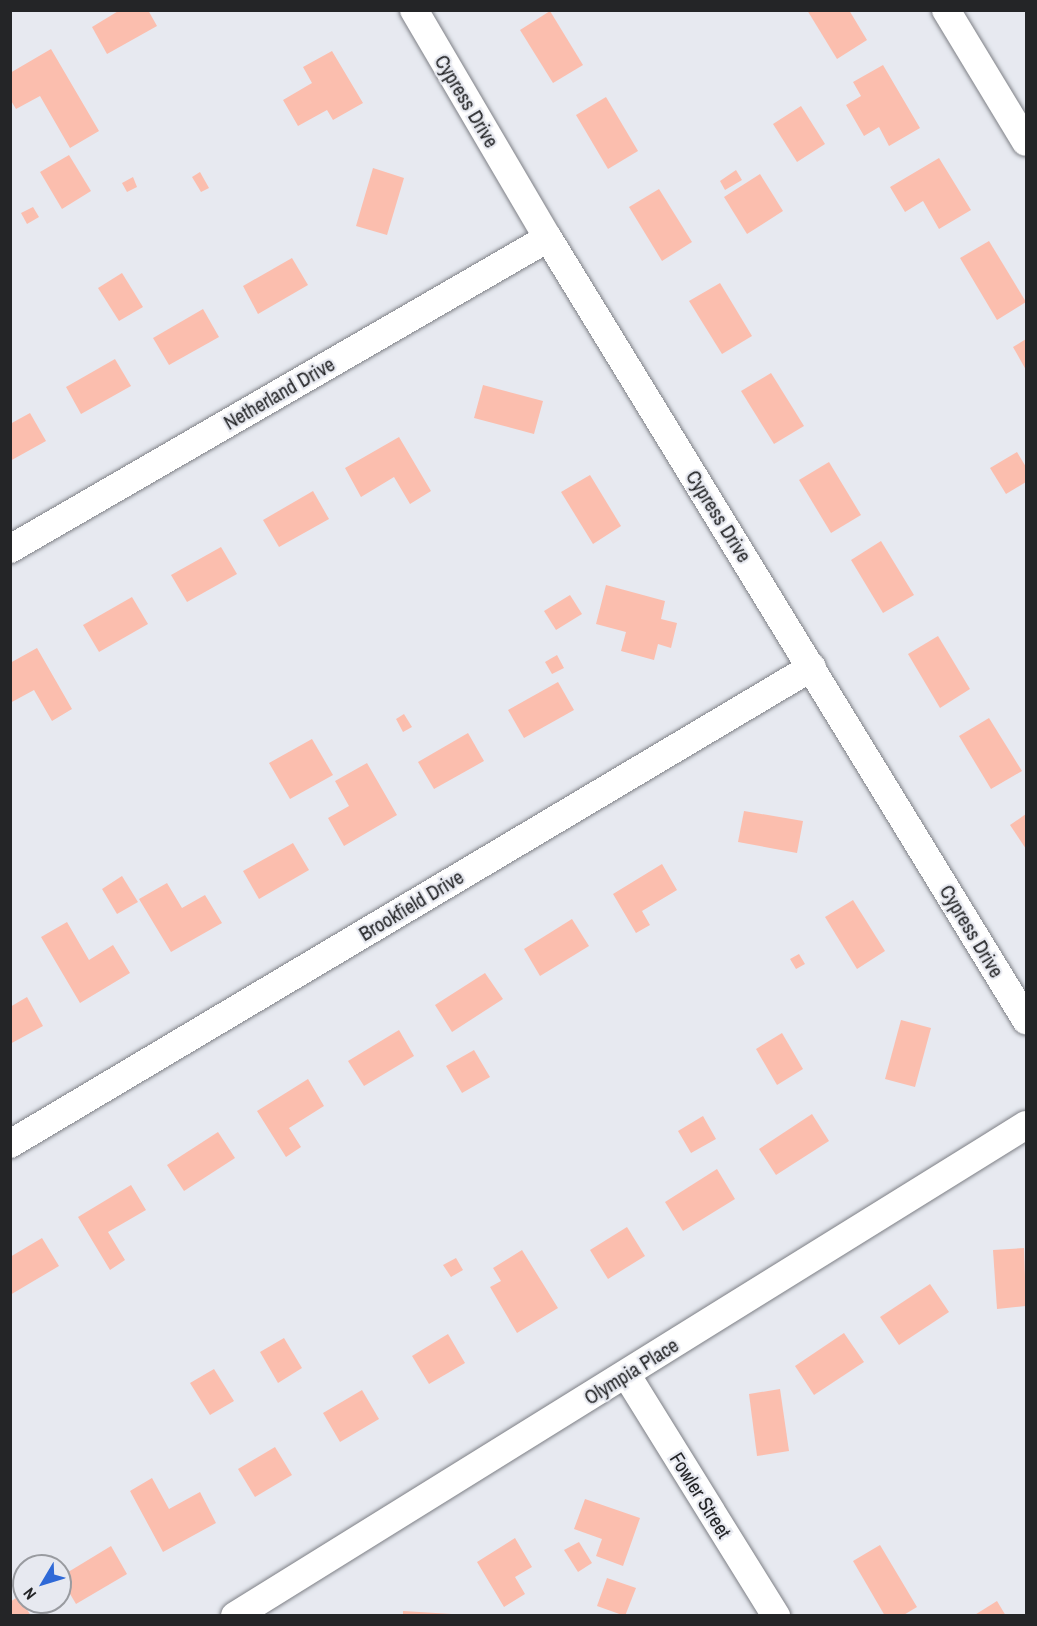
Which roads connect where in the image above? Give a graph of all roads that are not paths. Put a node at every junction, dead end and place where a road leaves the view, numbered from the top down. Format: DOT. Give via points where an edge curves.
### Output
graph roads {
  1 [pos="414,10"];
  2 [pos="946,10"];
  3 [pos="1026,142"];
  4 [pos="549,238"];
  5 [pos="10,549"];
  6 [pos="812,667"];
  7 [pos="1026,1020"];
  8 [pos="1026,1125"];
  9 [pos="10,1144"];
  10 [pos="626,1374"];
  11 [pos="272,1606"];
  12 [pos="235,1616"];
  13 [pos="776,1616"];
  1 -- 4 [label="street, Cypress Drive"];
  2 -- 3 [label="street"];
  4 -- 5 [label="street, Netherland Drive"];
  4 -- 6 [label="street, Cypress Drive"];
  6 -- 7 [label="street, Cypress Drive"];
  6 -- 9 [label="street, Brookfield Drive"];
  8 -- 10 [label="street, Olympia Place"];
  10 -- 11 [label="street, Olympia Place"];
  10 -- 13 [label="street, Fowler Street"];
  11 -- 12 [label="street, Olympia Place"];
}
